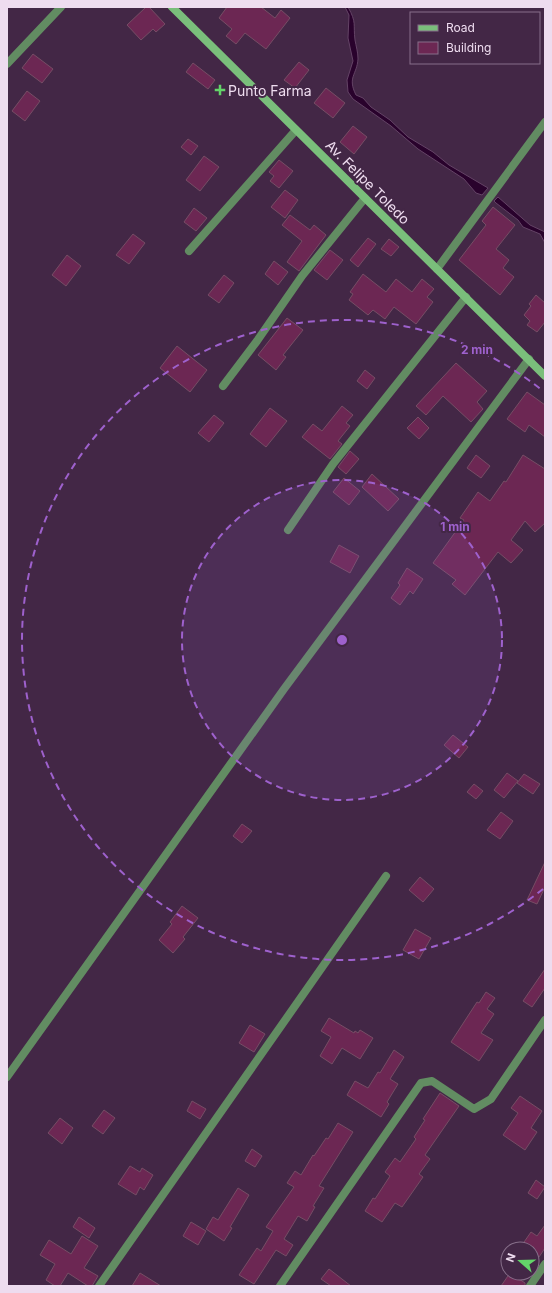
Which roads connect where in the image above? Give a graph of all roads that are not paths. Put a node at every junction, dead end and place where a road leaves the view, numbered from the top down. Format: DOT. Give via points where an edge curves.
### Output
graph roads {
  1 [pos="61,7"];
  2 [pos="172,7"];
  3 [pos="7,64"];
  4 [pos="545,122"];
  5 [pos="296,130"];
  6 [pos="365,198"];
  7 [pos="189,251"];
  8 [pos="438,269"];
  9 [pos="466,297"];
  10 [pos="529,359"];
  11 [pos="545,375"];
  12 [pos="223,386"];
  13 [pos="288,530"];
  14 [pos="386,876"];
  15 [pos="545,1020"];
  16 [pos="7,1077"];
  17 [pos="545,1264"];
  18 [pos="99,1286"];
  19 [pos="280,1286"];
  20 [pos="530,1286"];
  1 -- 3 [label="street"];
  2 -- 5 [label="main road, Av. Felipe Toledo"];
  4 -- 8 [label="street"];
  5 -- 6 [label="main road, Av. Felipe Toledo"];
  5 -- 7 [label="street"];
  6 -- 8 [label="main road, Av. Felipe Toledo"];
  6 -- 12 [label="street" via="302,276"];
  8 -- 9 [label="main road, Av. Felipe Toledo"];
  9 -- 10 [label="main road, Av. Felipe Toledo"];
  9 -- 13 [label="street" via="333,464"];
  10 -- 11 [label="main road, Av. Felipe Toledo"];
  10 -- 16 [label="street" via="284,690"];
  14 -- 18 [label="street"];
  15 -- 19 [label="street" via="491,1099 474,1109 432,1081 421,1083"];
  17 -- 20 [label="street"];
}
